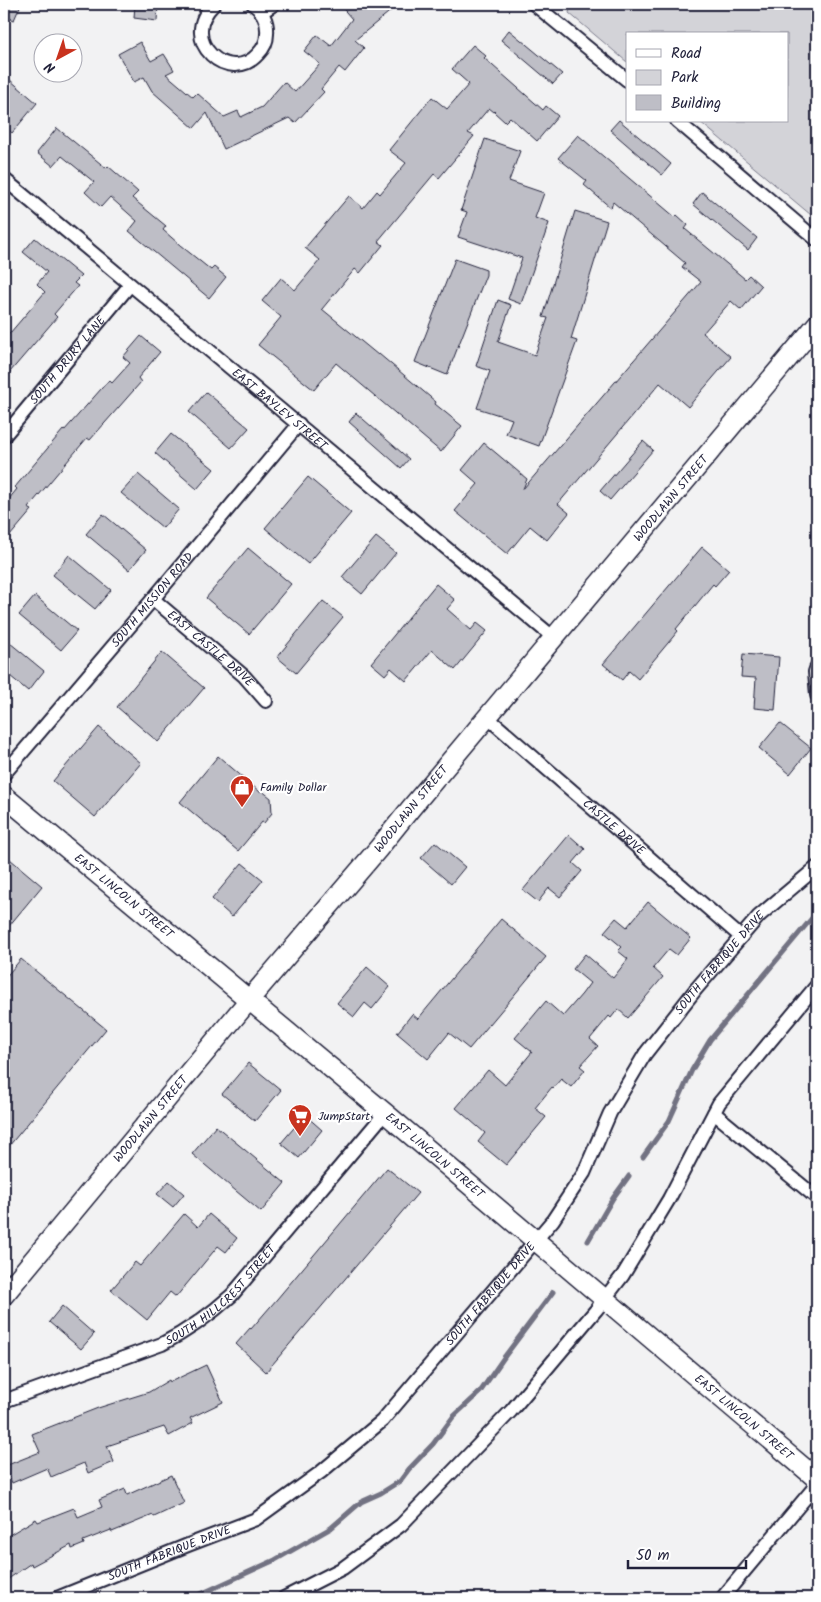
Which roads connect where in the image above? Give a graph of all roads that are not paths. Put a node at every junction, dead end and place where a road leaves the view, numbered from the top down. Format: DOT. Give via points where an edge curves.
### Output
graph roads {
  1 [pos="214,4"];
  2 [pos="274,4"];
  3 [pos="534,4"];
  4 [pos="257,8"];
  5 [pos="626,79"];
  6 [pos="678,122"];
  7 [pos="4,179"];
  8 [pos="817,240"];
  9 [pos="130,285"];
  10 [pos="817,324"];
  11 [pos="299,424"];
  12 [pos="4,436"];
  13 [pos="153,599"];
  14 [pos="554,638"];
  15 [pos="817,666"];
  16 [pos="817,695"];
  17 [pos="266,701"];
  18 [pos="488,717"];
  19 [pos="4,774"];
  20 [pos="4,796"];
  21 [pos="817,867"];
  22 [pos="741,937"];
  23 [pos="817,985"];
  24 [pos="249,1000"];
  25 [pos="714,1112"];
  26 [pos="384,1113"];
  27 [pos="817,1198"];
  28 [pos="535,1240"];
  29 [pos="4,1295"];
  30 [pos="604,1300"];
  31 [pos="4,1401"];
  32 [pos="817,1479"];
  33 [pos="817,1484"];
  34 [pos="57,1598"];
  35 [pos="284,1598"];
  36 [pos="722,1598"];
  1 -- 4 [label="street" via="206,11 202,22 202,43 217,60 229,65 247,62 263,49 268,32 266,21"];
  2 -- 4 [label="street"];
  3 -- 5 [label="street"];
  6 -- 8 [label="street"];
  7 -- 9 [label="street, EAST BAYLEY STREET"];
  9 -- 11 [label="street, EAST BAYLEY STREET"];
  9 -- 12 [label="street, SOUTH DRURY LANE"];
  10 -- 14 [label="street, WOODLAWN STREET"];
  11 -- 13 [label="street, SOUTH MISSION ROAD"];
  11 -- 14 [label="street, EAST BAYLEY STREET"];
  13 -- 17 [label="street, EAST CASTLE DRIVE" via="244,676"];
  13 -- 19 [label="street, SOUTH MISSION ROAD"];
  14 -- 18 [label="street, WOODLAWN STREET"];
  15 -- 16 [label="street"];
  18 -- 22 [label="street, CASTLE DRIVE"];
  18 -- 24 [label="street, WOODLAWN STREET"];
  20 -- 24 [label="street, EAST LINCOLN STREET"];
  21 -- 22 [label="street, SOUTH FABRIQUE DRIVE" via="759,916"];
  22 -- 28 [label="street, SOUTH FABRIQUE DRIVE" via="645,1054 610,1113 584,1173 553,1220"];
  23 -- 25 [label="street"];
  24 -- 26 [label="street, EAST LINCOLN STREET"];
  24 -- 29 [label="street, WOODLAWN STREET"];
  25 -- 27 [label="street"];
  25 -- 30 [label="street" via="669,1199"];
  26 -- 28 [label="street, EAST LINCOLN STREET"];
  26 -- 31 [label="street, SOUTH HILLCREST STREET" via="232,1295 205,1318 162,1344"];
  28 -- 30 [label="street, EAST LINCOLN STREET"];
  28 -- 34 [label="street, SOUTH FABRIQUE DRIVE" via="382,1421 321,1472 256,1519"];
  30 -- 32 [label="street, EAST LINCOLN STREET"];
  30 -- 35 [label="street" via="511,1411 401,1525 343,1568"];
  33 -- 36 [label="street"];
}
